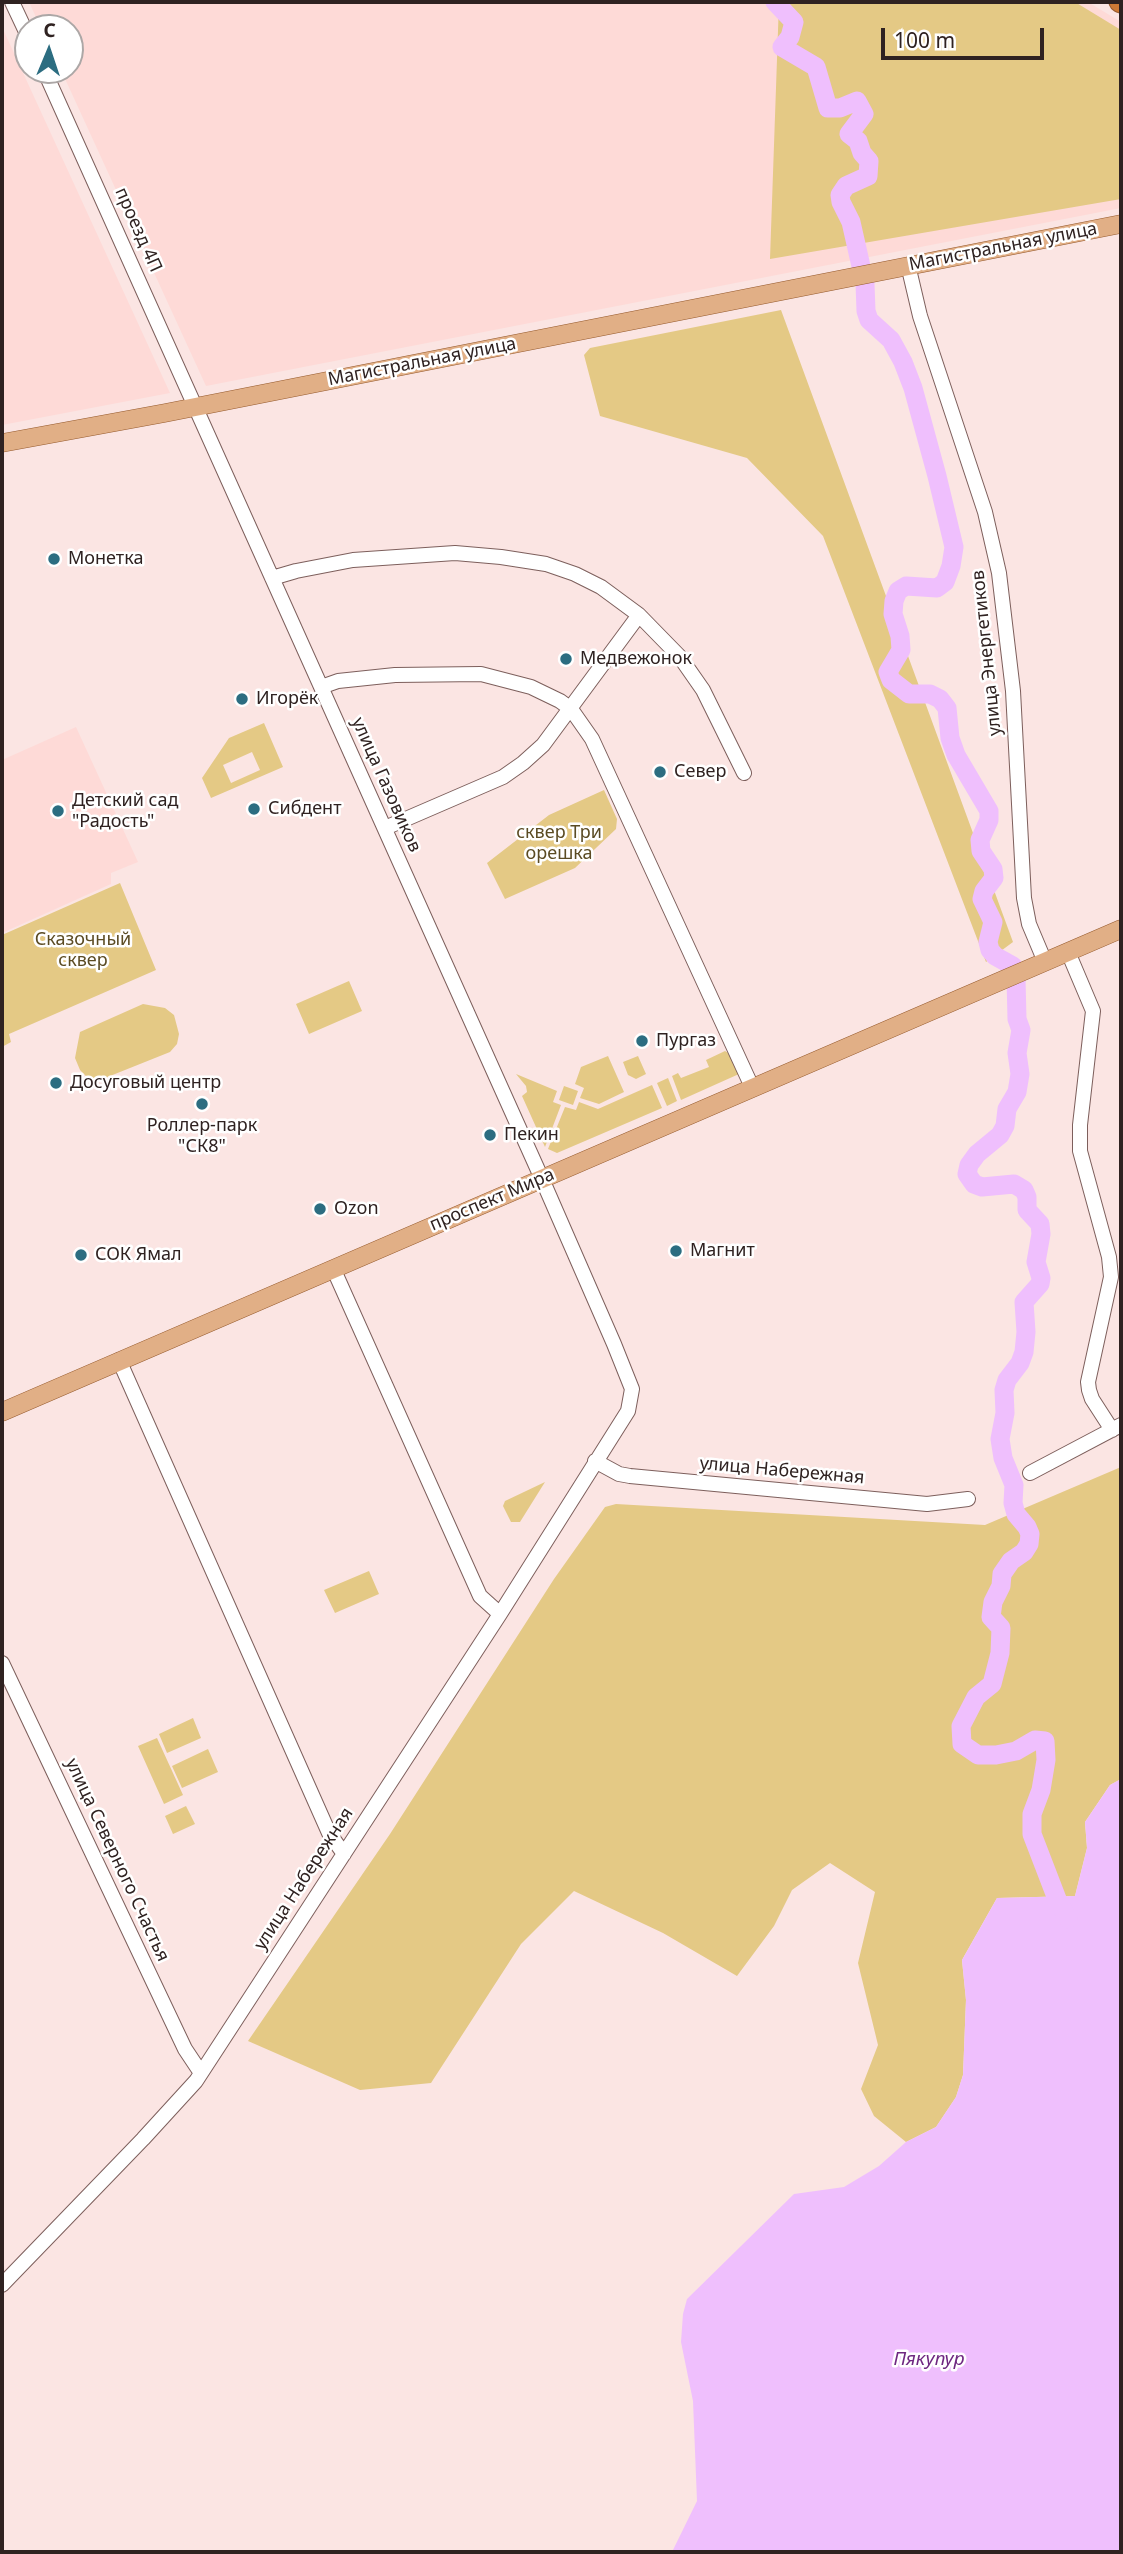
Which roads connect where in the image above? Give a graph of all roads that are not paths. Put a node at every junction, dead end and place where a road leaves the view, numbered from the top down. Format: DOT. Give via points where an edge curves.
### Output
graph roads {
  1 [pos="50,84"];
  2 [pos="1121,224"];
  3 [pos="908,265"];
  4 [pos="195,407"];
  5 [pos="2,443"];
  6 [pos="272,579"];
  7 [pos="639,615"];
  8 [pos="321,687"];
  9 [pos="571,709"];
  10 [pos="744,773"];
  11 [pos="384,828"];
  12 [pos="1121,929"];
  13 [pos="1068,952"];
  14 [pos="1040,964"];
  15 [pos="752,1087"];
  16 [pos="542,1179"];
  17 [pos="333,1268"];
  18 [pos="120,1360"];
  19 [pos="2,1412"];
  20 [pos="1116,1428"];
  21 [pos="595,1461"];
  22 [pos="1030,1473"];
  23 [pos="968,1499"];
  24 [pos="500,1614"];
  25 [pos="2,1663"];
  26 [pos="344,1854"];
  27 [pos="201,2073"];
  28 [pos="2,2285"];
  1 -- 4 [label="street, проезд 4П"];
  2 -- 3 [label="main road, Магистральная улица"];
  3 -- 4 [label="main road, Магистральная улица"];
  3 -- 14 [label="street, улица Энергетиков" via="985,512 999,573 1011,666 1024,898"];
  4 -- 5 [label="main road, Магистральная улица"];
  4 -- 6 [label="street, улица Газовиков"];
  6 -- 7 [label="street" via="319,566 388,556 501,556 575,574"];
  6 -- 8 [label="street, улица Газовиков"];
  7 -- 9 [label="street"];
  7 -- 10 [label="street" via="694,676"];
  8 -- 9 [label="street" via="395,675 481,674 531,687"];
  8 -- 11 [label="street, улица Газовиков"];
  9 -- 11 [label="street" via="543,746 503,777"];
  9 -- 15 [label="street" via="592,739"];
  11 -- 16 [label="street, улица Газовиков"];
  12 -- 13 [label="main road"];
  13 -- 14 [label="main road"];
  13 -- 20 [label="street" via="1093,1011 1080,1151 1111,1277 1088,1382 1092,1399"];
  14 -- 15 [label="main road, проспект Мира"];
  15 -- 16 [label="main road, проспект Мира"];
  16 -- 17 [label="main road, проспект Мира"];
  16 -- 21 [label="street, улица Набережная" via="632,1389 628,1411"];
  17 -- 18 [label="main road, проспект Мира"];
  17 -- 24 [label="street" via="480,1596"];
  18 -- 19 [label="main road, проспект Мира"];
  18 -- 26 [label="street" via="324,1822"];
  20 -- 22 [label="street"];
  21 -- 23 [label="street, улица Набережная" via="630,1476 927,1504"];
  21 -- 24 [label="street, улица Набережная"];
  24 -- 26 [label="street, улица Набережная"];
  25 -- 27 [label="street, улица Северного Счастья" via="185,2049"];
  26 -- 27 [label="street, улица Набережная"];
  27 -- 28 [label="street, улица Набережная"];
}
